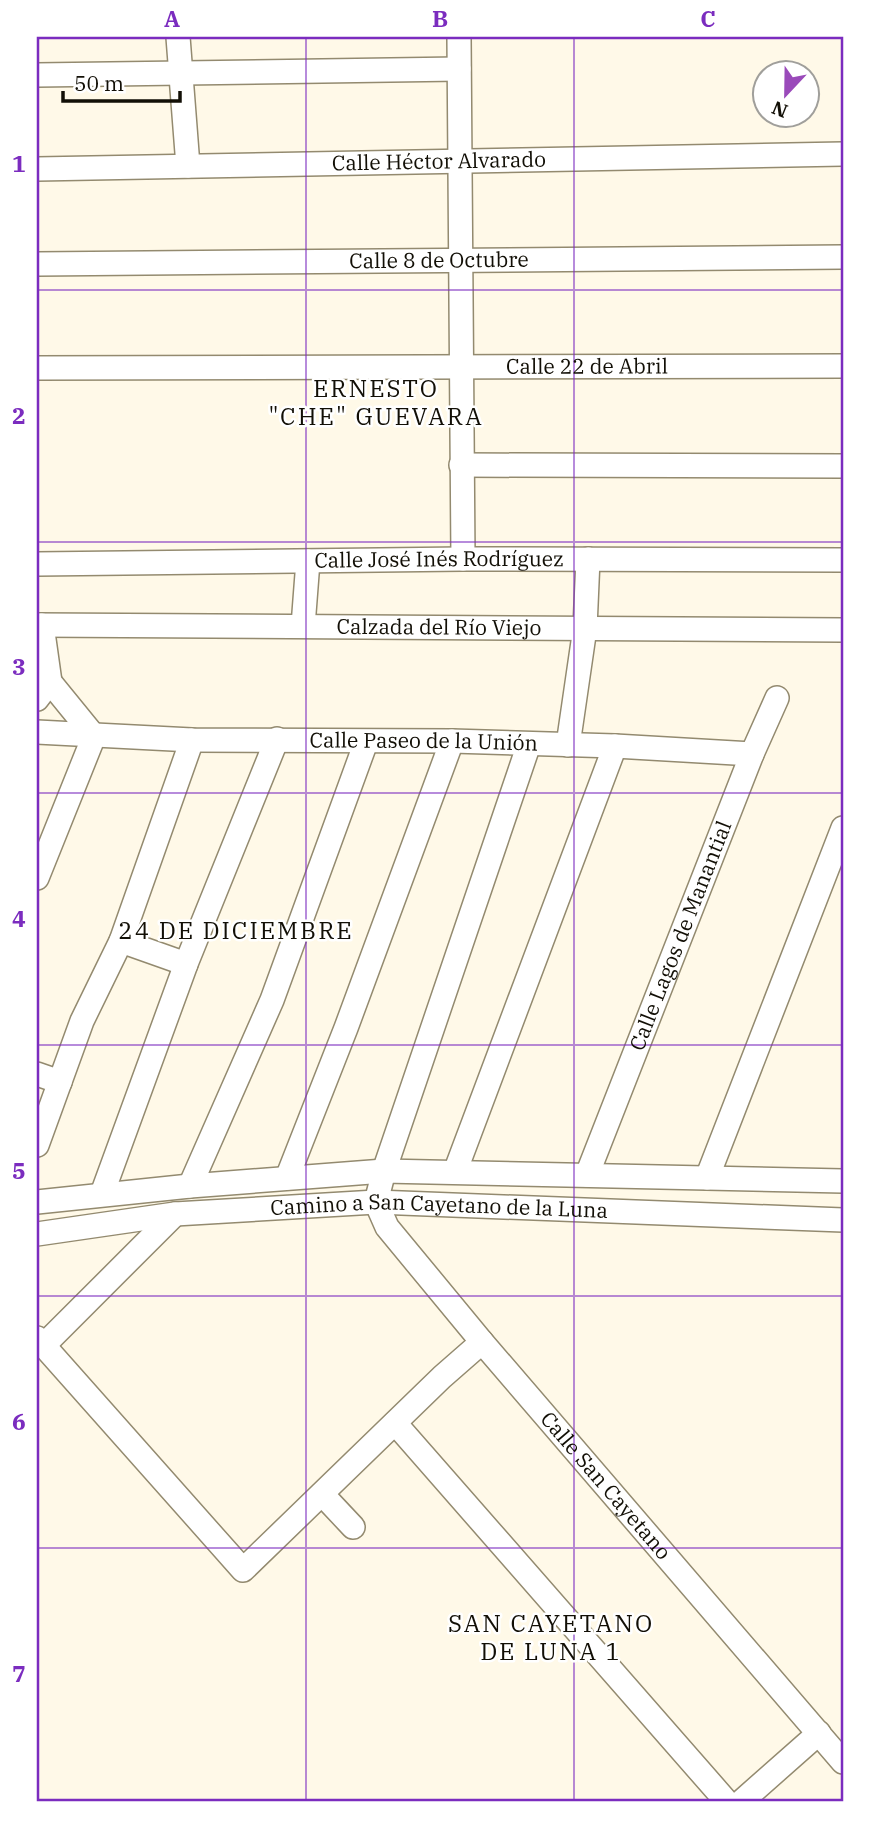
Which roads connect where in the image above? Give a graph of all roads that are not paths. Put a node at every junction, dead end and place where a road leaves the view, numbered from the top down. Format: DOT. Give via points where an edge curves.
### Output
graph roads {
  1 [pos="178,37"];
  2 [pos="459,37"];
  3 [pos="459,69"];
  4 [pos="180,72"];
  5 [pos="37,75"];
  6 [pos="843,154"];
  7 [pos="461,159"];
  8 [pos="188,166"];
  9 [pos="37,169"];
  10 [pos="843,257"];
  11 [pos="460,259"];
  12 [pos="37,264"];
  13 [pos="843,366"];
  14 [pos="460,367"];
  15 [pos="37,368"];
  16 [pos="461,465"];
  17 [pos="843,466"];
  18 [pos="463,559"];
  19 [pos="588,559"];
  20 [pos="843,560"];
  21 [pos="308,561"];
  22 [pos="37,564"];
  23 [pos="39,625"];
  24 [pos="303,626"];
  25 [pos="585,628"];
  26 [pos="843,630"];
  27 [pos="43,691"];
  28 [pos="776,698"];
  29 [pos="37,733"];
  30 [pos="94,736"];
  31 [pos="277,739"];
  32 [pos="192,740"];
  33 [pos="452,741"];
  34 [pos="366,742"];
  35 [pos="529,744"];
  36 [pos="568,745"];
  37 [pos="615,746"];
  38 [pos="752,754"];
  39 [pos="843,828"];
  40 [pos="37,878"];
  41 [pos="121,941"];
  42 [pos="186,964"];
  43 [pos="37,1074"];
  44 [pos="60,1082"];
  45 [pos="37,1145"];
  46 [pos="384,1171"];
  47 [pos="455,1172"];
  48 [pos="587,1175"];
  49 [pos="286,1178"];
  50 [pos="707,1178"];
  51 [pos="843,1181"];
  52 [pos="190,1186"];
  53 [pos="102,1195"];
  54 [pos="37,1202"];
  55 [pos="376,1202"];
  56 [pos="174,1214"];
  57 [pos="843,1220"];
  58 [pos="37,1234"];
  59 [pos="40,1342"];
  60 [pos="482,1342"];
  61 [pos="395,1423"];
  62 [pos="322,1494"];
  63 [pos="353,1527"];
  64 [pos="819,1733"];
  65 [pos="843,1762"];
  66 [pos="726,1801"];
  67 [pos="742,1801"];
  1 -- 4 [label="street"];
  2 -- 3 [label="street"];
  3 -- 4 [label="street"];
  3 -- 7 [label="street"];
  4 -- 5 [label="street"];
  4 -- 8 [label="street"];
  6 -- 7 [label="street, Calle Héctor Alvarado"];
  7 -- 8 [label="street, Calle Héctor Alvarado"];
  7 -- 11 [label="street"];
  8 -- 9 [label="street, Calle Héctor Alvarado"];
  10 -- 11 [label="street, Calle 8 de Octubre"];
  11 -- 12 [label="street, Calle 8 de Octubre"];
  11 -- 14 [label="street"];
  13 -- 14 [label="street, Calle 22 de Abril"];
  14 -- 15 [label="street, Calle 22 de Abril"];
  14 -- 16 [label="street"];
  16 -- 17 [label="street"];
  16 -- 18 [label="street"];
  18 -- 19 [label="street, Calle José Inés Rodríguez"];
  18 -- 21 [label="street, Calle José Inés Rodríguez"];
  19 -- 20 [label="street, Calle José Inés Rodríguez"];
  19 -- 25 [label="street"];
  21 -- 22 [label="street, Calle José Inés Rodríguez"];
  21 -- 24 [label="street"];
  23 -- 24 [label="street, Calzada del Río Viejo"];
  23 -- 27 [label="street"];
  24 -- 25 [label="street, Calzada del Río Viejo"];
  25 -- 26 [label="street, Calzada del Río Viejo"];
  25 -- 36 [label="street"];
  27 -- 30 [label="street"];
  28 -- 38 [label="street, Calle Lagos de Manantial"];
  29 -- 30 [label="street, Calle Paseo de la Unión"];
  30 -- 32 [label="street, Calle Paseo de la Unión"];
  30 -- 40 [label="street"];
  31 -- 32 [label="street, Calle Paseo de la Unión"];
  31 -- 34 [label="street, Calle Paseo de la Unión"];
  31 -- 42 [label="street"];
  32 -- 41 [label="street"];
  33 -- 34 [label="street, Calle Paseo de la Unión"];
  33 -- 35 [label="street, Calle Paseo de la Unión"];
  33 -- 49 [label="street"];
  34 -- 52 [label="street" via="272,1000"];
  35 -- 36 [label="street, Calle Paseo de la Unión"];
  35 -- 46 [label="street"];
  36 -- 37 [label="street, Calle Paseo de la Unión"];
  37 -- 38 [label="street, Calle Paseo de la Unión"];
  37 -- 47 [label="street"];
  38 -- 48 [label="street, Calle Lagos de Manantial"];
  39 -- 50 [label="street"];
  41 -- 42 [label="street"];
  41 -- 44 [label="street" via="82,1021"];
  42 -- 53 [label="street"];
  43 -- 44 [label="street"];
  44 -- 45 [label="street"];
  46 -- 47 [label="street, Camino a San Cayetano de la Luna"];
  46 -- 49 [label="street, Camino a San Cayetano de la Luna"];
  46 -- 55 [label="street"];
  47 -- 48 [label="street, Camino a San Cayetano de la Luna"];
  48 -- 50 [label="street, Camino a San Cayetano de la Luna"];
  49 -- 52 [label="street, Camino a San Cayetano de la Luna"];
  50 -- 51 [label="street, Camino a San Cayetano de la Luna"];
  52 -- 53 [label="street, Camino a San Cayetano de la Luna"];
  53 -- 54 [label="street, Camino a San Cayetano de la Luna"];
  55 -- 56 [label="street, Camino a San Cayetano de la Luna"];
  55 -- 57 [label="street, Camino a San Cayetano de la Luna"];
  55 -- 60 [label="street, Calle San Cayetano" via="387,1227"];
  56 -- 58 [label="street, Camino a San Cayetano de la Luna"];
  56 -- 59 [label="street"];
  59 -- 62 [label="street" via="243,1570"];
  60 -- 61 [label="street"];
  60 -- 64 [label="street, Calle San Cayetano"];
  61 -- 62 [label="street"];
  61 -- 66 [label="street"];
  62 -- 63 [label="street"];
  64 -- 65 [label="street, Calle San Cayetano"];
  64 -- 67 [label="street"];
}
